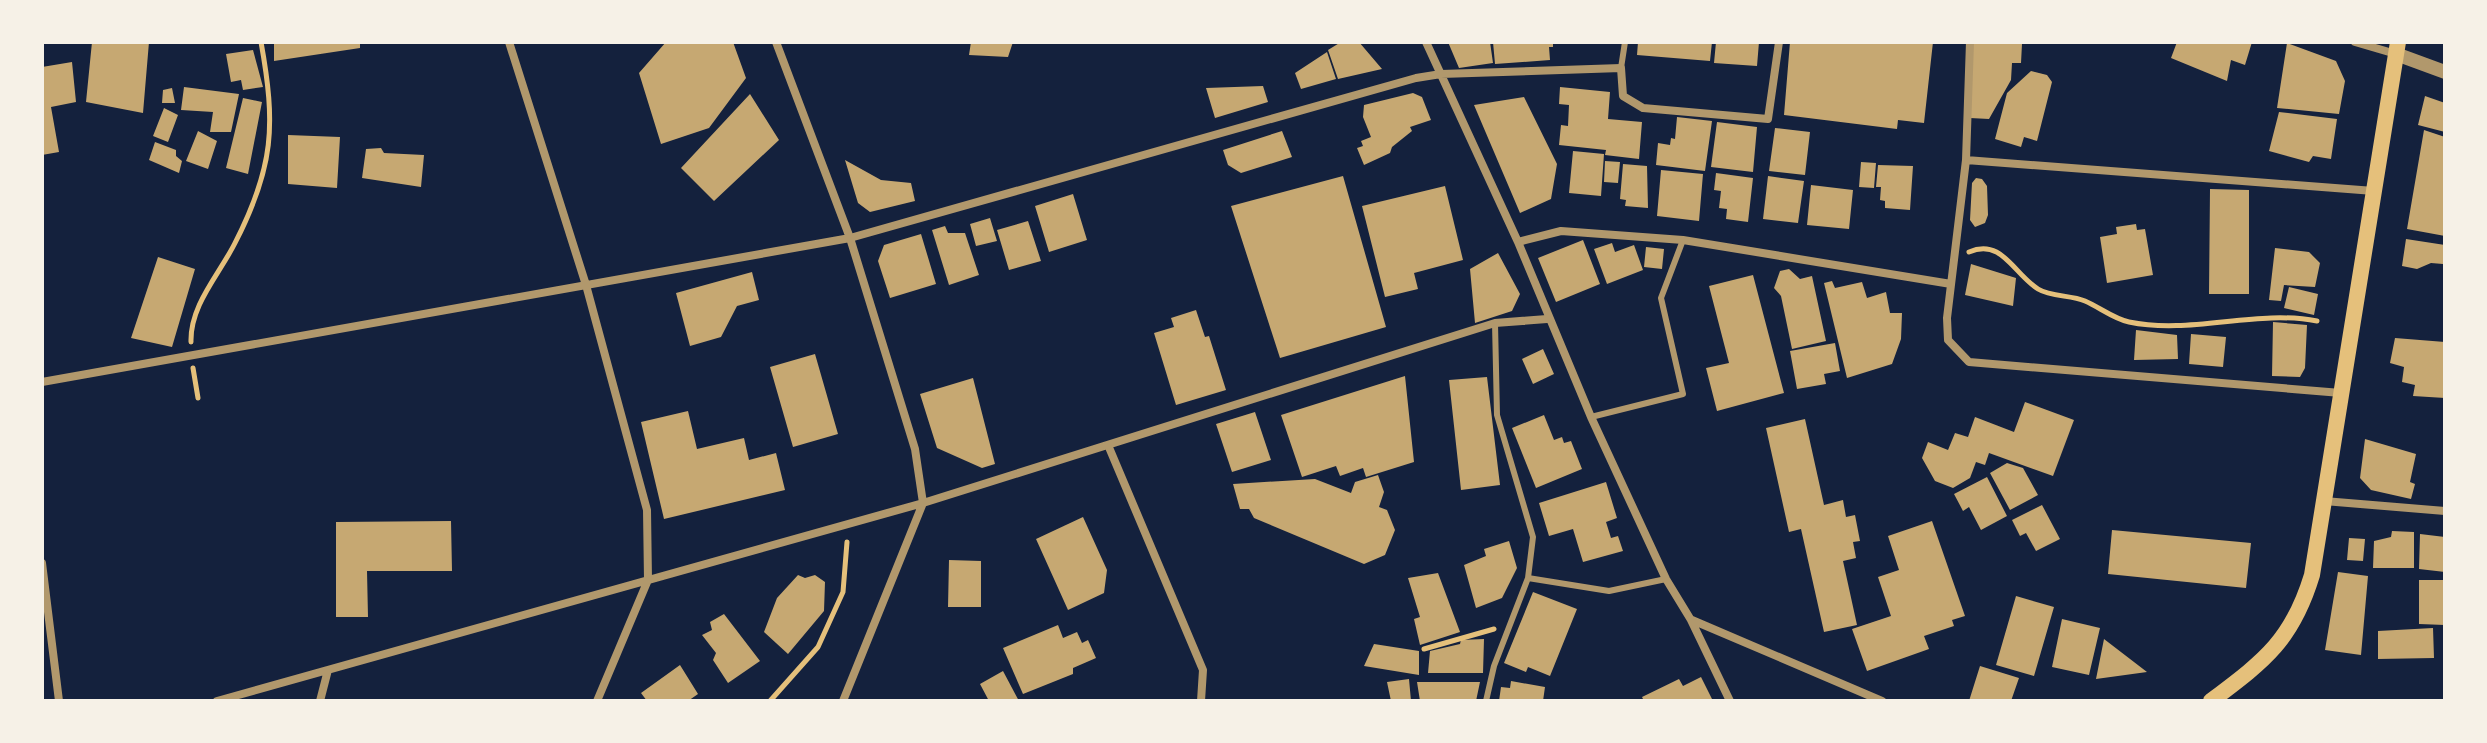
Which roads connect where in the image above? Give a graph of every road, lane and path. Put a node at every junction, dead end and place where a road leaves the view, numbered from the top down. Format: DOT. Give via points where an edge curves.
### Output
graph roads {
  1 [pos="261,42"];
  2 [pos="509,42"];
  3 [pos="776,42"];
  4 [pos="1426,42"];
  5 [pos="1625,42"];
  6 [pos="1779,42"];
  7 [pos="1970,42"];
  8 [pos="2355,42"];
  9 [pos="2397,48"];
  10 [pos="1621,68"];
  11 [pos="2445,72"];
  12 [pos="1441,74"];
  13 [pos="1966,160"];
  14 [pos="2374,191"];
  15 [pos="850,238"];
  16 [pos="1683,240"];
  17 [pos="1518,242"];
  18 [pos="1961,255"];
  19 [pos="1951,284"];
  20 [pos="586,285"];
  21 [pos="1547,319"];
  22 [pos="2317,321"];
  23 [pos="1495,323"];
  24 [pos="191,356"];
  25 [pos="42,382"];
  26 [pos="2341,393"];
  27 [pos="198,398"];
  28 [pos="1591,417"];
  29 [pos="1108,445"];
  30 [pos="2324,501"];
  31 [pos="923,503"];
  32 [pos="2445,511"];
  33 [pos="849,524"];
  34 [pos="42,563"];
  35 [pos="1528,578"];
  36 [pos="1666,579"];
  37 [pos="648,580"];
  38 [pos="1691,620"];
  39 [pos="1511,625"];
  40 [pos="1424,649"];
  41 [pos="328,670"];
  42 [pos="2222,698"];
  43 [pos="59,701"];
  44 [pos="217,701"];
  45 [pos="320,701"];
  46 [pos="597,701"];
  47 [pos="770,701"];
  48 [pos="843,701"];
  49 [pos="1201,701"];
  50 [pos="1486,701"];
  51 [pos="1730,701"];
  52 [pos="1882,701"];
  1 -- 24 [label="path" via="270,92 271,150 234,245 196,314"];
  2 -- 20 [label="street"];
  3 -- 15 [label="street"];
  4 -- 12 [label="street"];
  5 -- 10 [label="lane"];
  6 -- 10 [label="street" via="1768,119 1643,108 1623,96"];
  7 -- 13 [label="street"];
  8 -- 9 [label="street"];
  9 -- 11 [label="street"];
  9 -- 14 [label="main road"];
  10 -- 12 [label="street"];
  12 -- 15 [label="street"];
  12 -- 17 [label="street"];
  13 -- 14 [label="street"];
  13 -- 19 [label="street"];
  14 -- 26 [label="main road"];
  15 -- 20 [label="street"];
  15 -- 31 [label="street" via="915,449"];
  16 -- 17 [label="street" via="1561,231"];
  16 -- 19 [label="street"];
  16 -- 28 [label="lane" via="1661,298 1683,394"];
  17 -- 21 [label="street"];
  18 -- 22 [label="path" via="1983,246 1996,250 2039,290 2084,300 2127,322 2186,324 2288,316"];
  19 -- 26 [label="street" via="1948,340 1969,362"];
  20 -- 24 [label="street"];
  20 -- 37 [label="street" via="647,510"];
  21 -- 23 [label="street"];
  21 -- 28 [label="street"];
  23 -- 29 [label="street"];
  23 -- 35 [label="lane" via="1497,415 1533,537"];
  24 -- 25 [label="street"];
  24 -- 27 [label="path"];
  26 -- 30 [label="main road"];
  28 -- 36 [label="street"];
  29 -- 31 [label="street"];
  29 -- 49 [label="street" via="1198,656 1203,670"];
  30 -- 32 [label="street"];
  30 -- 42 [label="main road" via="2302,609 2286,637"];
  31 -- 33 [label="street"];
  31 -- 48 [label="street"];
  33 -- 37 [label="street"];
  33 -- 47 [label="path" via="843,592 818,647"];
  34 -- 43 [label="street"];
  35 -- 36 [label="lane" via="1609,591"];
  35 -- 39 [label="lane"];
  36 -- 38 [label="street"];
  37 -- 41 [label="street"];
  37 -- 46 [label="street"];
  38 -- 51 [label="street"];
  38 -- 52 [label="street"];
  39 -- 40 [label="path"];
  39 -- 50 [label="lane"];
  41 -- 44 [label="street"];
  41 -- 45 [label="street"];
}
